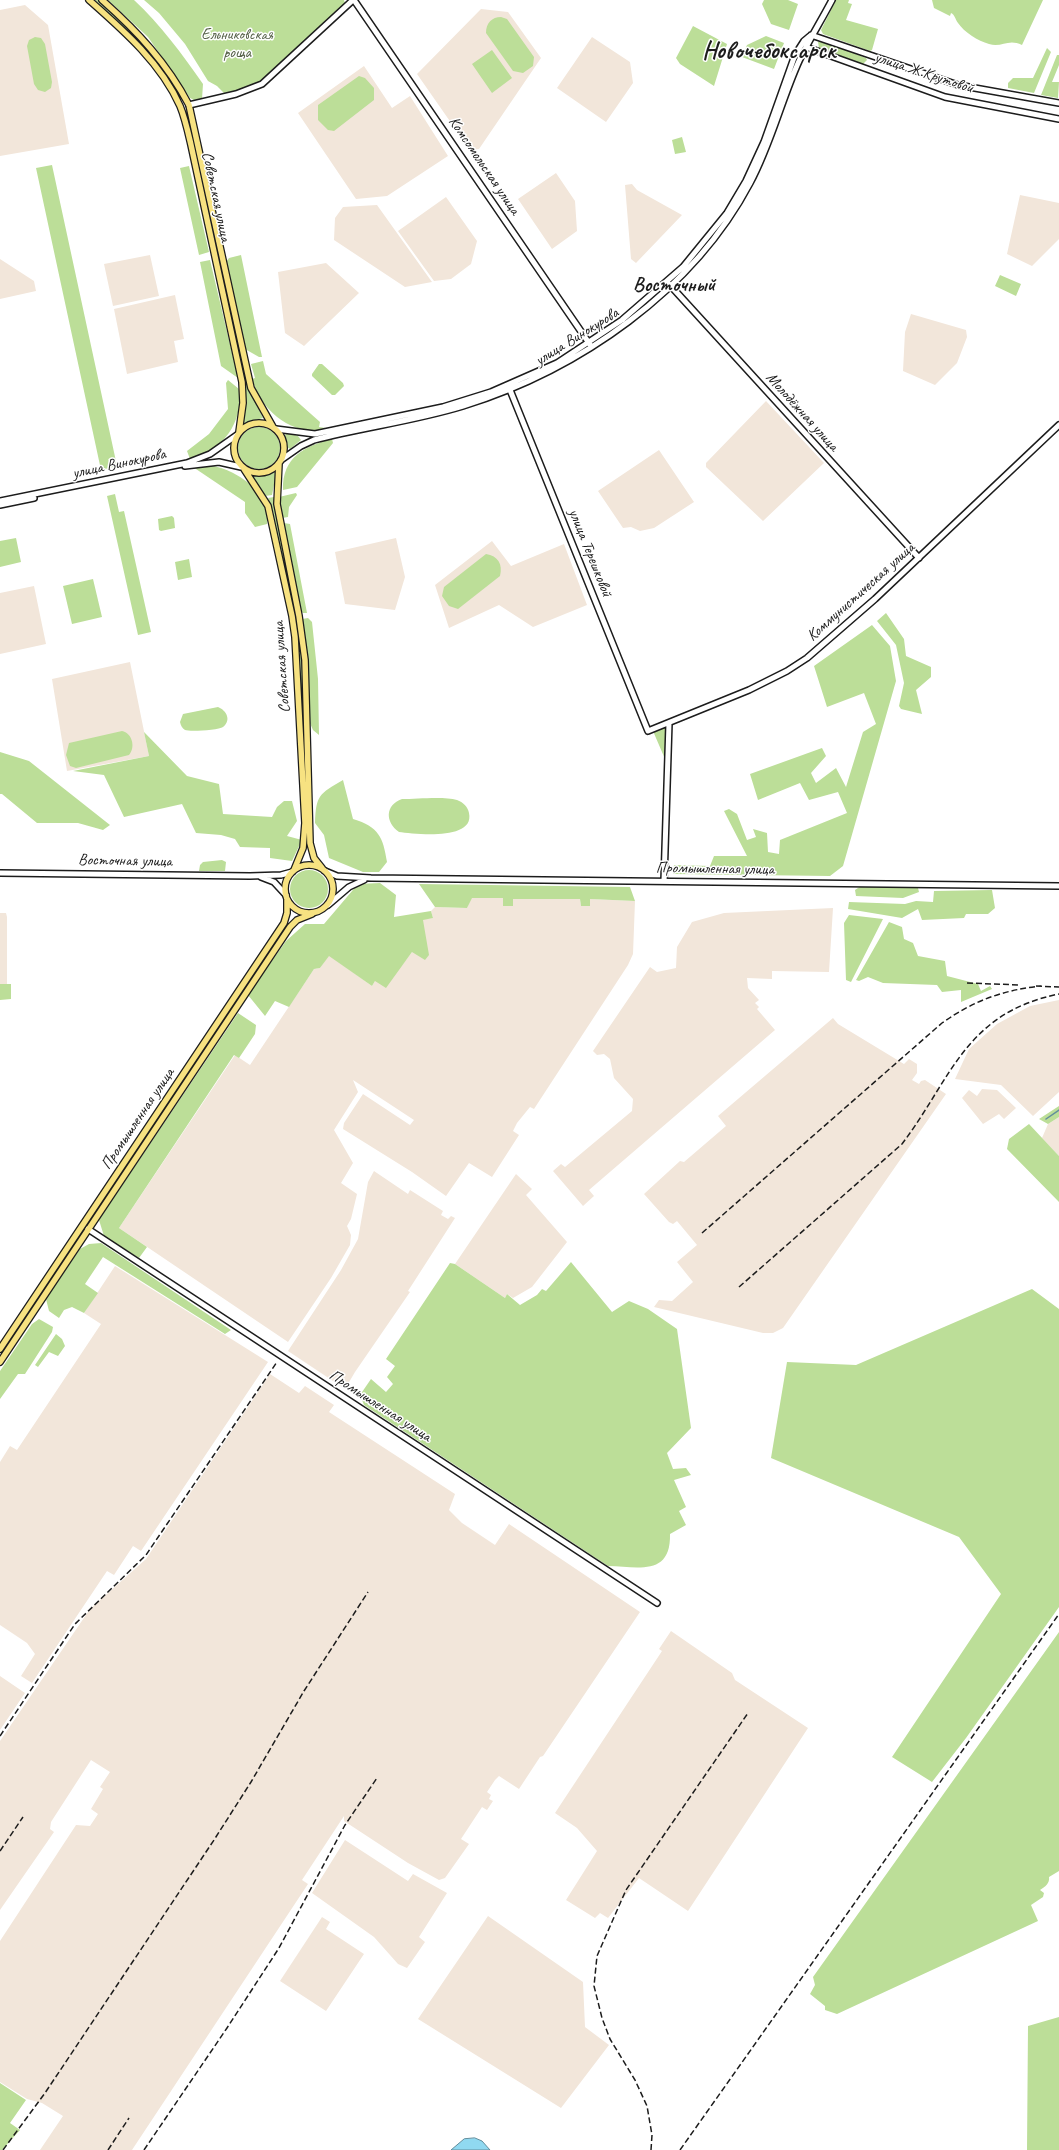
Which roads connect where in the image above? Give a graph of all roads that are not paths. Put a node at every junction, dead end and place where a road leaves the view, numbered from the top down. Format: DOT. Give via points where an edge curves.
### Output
graph roads {
  1 [pos="89,0"];
  2 [pos="102,0"];
  3 [pos="354,0"];
  4 [pos="832,0"];
  5 [pos="811,36"];
  6 [pos="806,47"];
  7 [pos="1059,103"];
  8 [pos="189,105"];
  9 [pos="180,107"];
  10 [pos="1059,119"];
  11 [pos="772,128"];
  12 [pos="668,284"];
  13 [pos="590,345"];
  14 [pos="509,387"];
  15 [pos="492,394"];
  16 [pos="1059,425"];
  17 [pos="274,428"];
  18 [pos="238,433"];
  19 [pos="280,461"];
  20 [pos="243,468"];
  21 [pos="45,494"];
  22 [pos="0,501"];
  23 [pos="0,505"];
  24 [pos="919,558"];
  25 [pos="669,723"];
  26 [pos="648,731"];
  27 [pos="307,804"];
  28 [pos="307,823"];
  29 [pos="324,870"];
  30 [pos="293,871"];
  31 [pos="0,873"];
  32 [pos="250,876"];
  33 [pos="371,878"];
  34 [pos="664,881"];
  35 [pos="1059,886"];
  36 [pos="287,898"];
  37 [pos="328,905"];
  38 [pos="312,914"];
  39 [pos="230,1004"];
  40 [pos="236,1008"];
  41 [pos="137,1143"];
  42 [pos="143,1147"];
  43 [pos="82,1226"];
  44 [pos="88,1229"];
  45 [pos="98,1236"];
  46 [pos="80,1241"];
  47 [pos="29,1306"];
  48 [pos="35,1310"];
  49 [pos="0,1349"];
  50 [pos="0,1362"];
  51 [pos="658,1603"];
  1 -- 9 [label="main road, Советская улица" via="141,49 163,77"];
  2 -- 8 [label="main road, Советская улица" via="146,41 170,72"];
  3 -- 8 [label="street" via="262,84 236,94"];
  3 -- 13 [label="street, Комсомольская улица"];
  4 -- 5 [label="street, улица Винокурова"];
  5 -- 6 [label="street, улица Винокурова"];
  5 -- 7 [label="street, улица Ж.Крутовой" via="958,85"];
  5 -- 11 [label="street, улица Винокурова" via="804,40 795,55"];
  6 -- 10 [label="street, улица Ж.Крутовой" via="945,97"];
  6 -- 11 [label="street, улица Винокурова"];
  8 -- 9 [label="main road"];
  8 -- 17 [label="main road, Советская улица" via="248,375 254,396"];
  9 -- 18 [label="main road, Советская улица" via="191,145 242,382 243,403"];
  11 -- 12 [label="street, улица Винокурова" via="748,182 718,230 697,258"];
  12 -- 13 [label="street, улица Винокурова"];
  12 -- 24 [label="street, Молодёжная улица"];
  13 -- 14 [label="street, улица Винокурова"];
  14 -- 15 [label="street, улица Винокурова"];
  14 -- 26 [label="street, улица Терешковой"];
  15 -- 17 [label="street, улица Винокурова" via="328,432 315,434"];
  15 -- 19 [label="street, улица Винокурова" via="424,416 314,440"];
  16 -- 24 [label="street, Коммунистическая улица"];
  17 -- 18 [label="main road" via="256,423"];
  17 -- 19 [label="main road" via="284,444"];
  18 -- 20 [label="main road" via="233,450"];
  18 -- 21 [label="street, улица Винокурова" via="210,454 193,461"];
  19 -- 20 [label="main road" via="271,471 261,474"];
  19 -- 27 [label="main road, Советская улица" via="276,504 299,616 305,660"];
  20 -- 21 [label="street, улица Винокурова" via="219,462 208,463"];
  20 -- 27 [label="main road, Советская улица" via="268,506 292,616 298,666 300,750"];
  21 -- 22 [label="street, улица Винокурова"];
  21 -- 23 [label="street, улица Винокурова"];
  24 -- 25 [label="street, Коммунистическая улица" via="798,665 749,690"];
  25 -- 26 [label="street, Коммунистическая улица"];
  25 -- 34 [label="street"];
  27 -- 28 [label="main road, Советская улица"];
  28 -- 29 [label="main road, Советская улица" via="312,851 316,862"];
  28 -- 30 [label="main road, Советская улица" via="302,854"];
  29 -- 30 [label="main road" via="307,865"];
  29 -- 33 [label="street, Промышленная улица" via="337,876"];
  29 -- 37 [label="main road" via="331,878 334,888"];
  30 -- 32 [label="street, Восточная улица" via="282,875"];
  30 -- 36 [label="main road" via="286,882"];
  31 -- 32 [label="street, Восточная улица"];
  32 -- 36 [label="street, Восточная улица" via="274,882"];
  33 -- 34 [label="street, Промышленная улица"];
  33 -- 37 [label="street, Промышленная улица" via="356,882"];
  34 -- 35 [label="street, Промышленная улица"];
  36 -- 38 [label="main road" via="297,910"];
  36 -- 39 [label="main road, Промышленная улица" via="284,923"];
  37 -- 38 [label="main road"];
  38 -- 40 [label="main road, Промышленная улица" via="297,920 290,927"];
  39 -- 40 [label="main road"];
  39 -- 41 [label="main road, Промышленная улица"];
  40 -- 42 [label="main road, Промышленная улица"];
  41 -- 42 [label="main road"];
  41 -- 43 [label="main road, Промышленная улица"];
  42 -- 44 [label="main road, Промышленная улица"];
  43 -- 44 [label="main road"];
  43 -- 47 [label="main road, Промышленная улица"];
  44 -- 45 [label="street, Промышленная улица"];
  44 -- 46 [label="main road, Промышленная улица"];
  45 -- 46 [label="street" via="90,1236"];
  45 -- 51 [label="street, Промышленная улица"];
  46 -- 48 [label="main road, Промышленная улица"];
  47 -- 48 [label="main road"];
  47 -- 49 [label="main road, Промышленная улица"];
  48 -- 50 [label="main road, Промышленная улица"];
}
